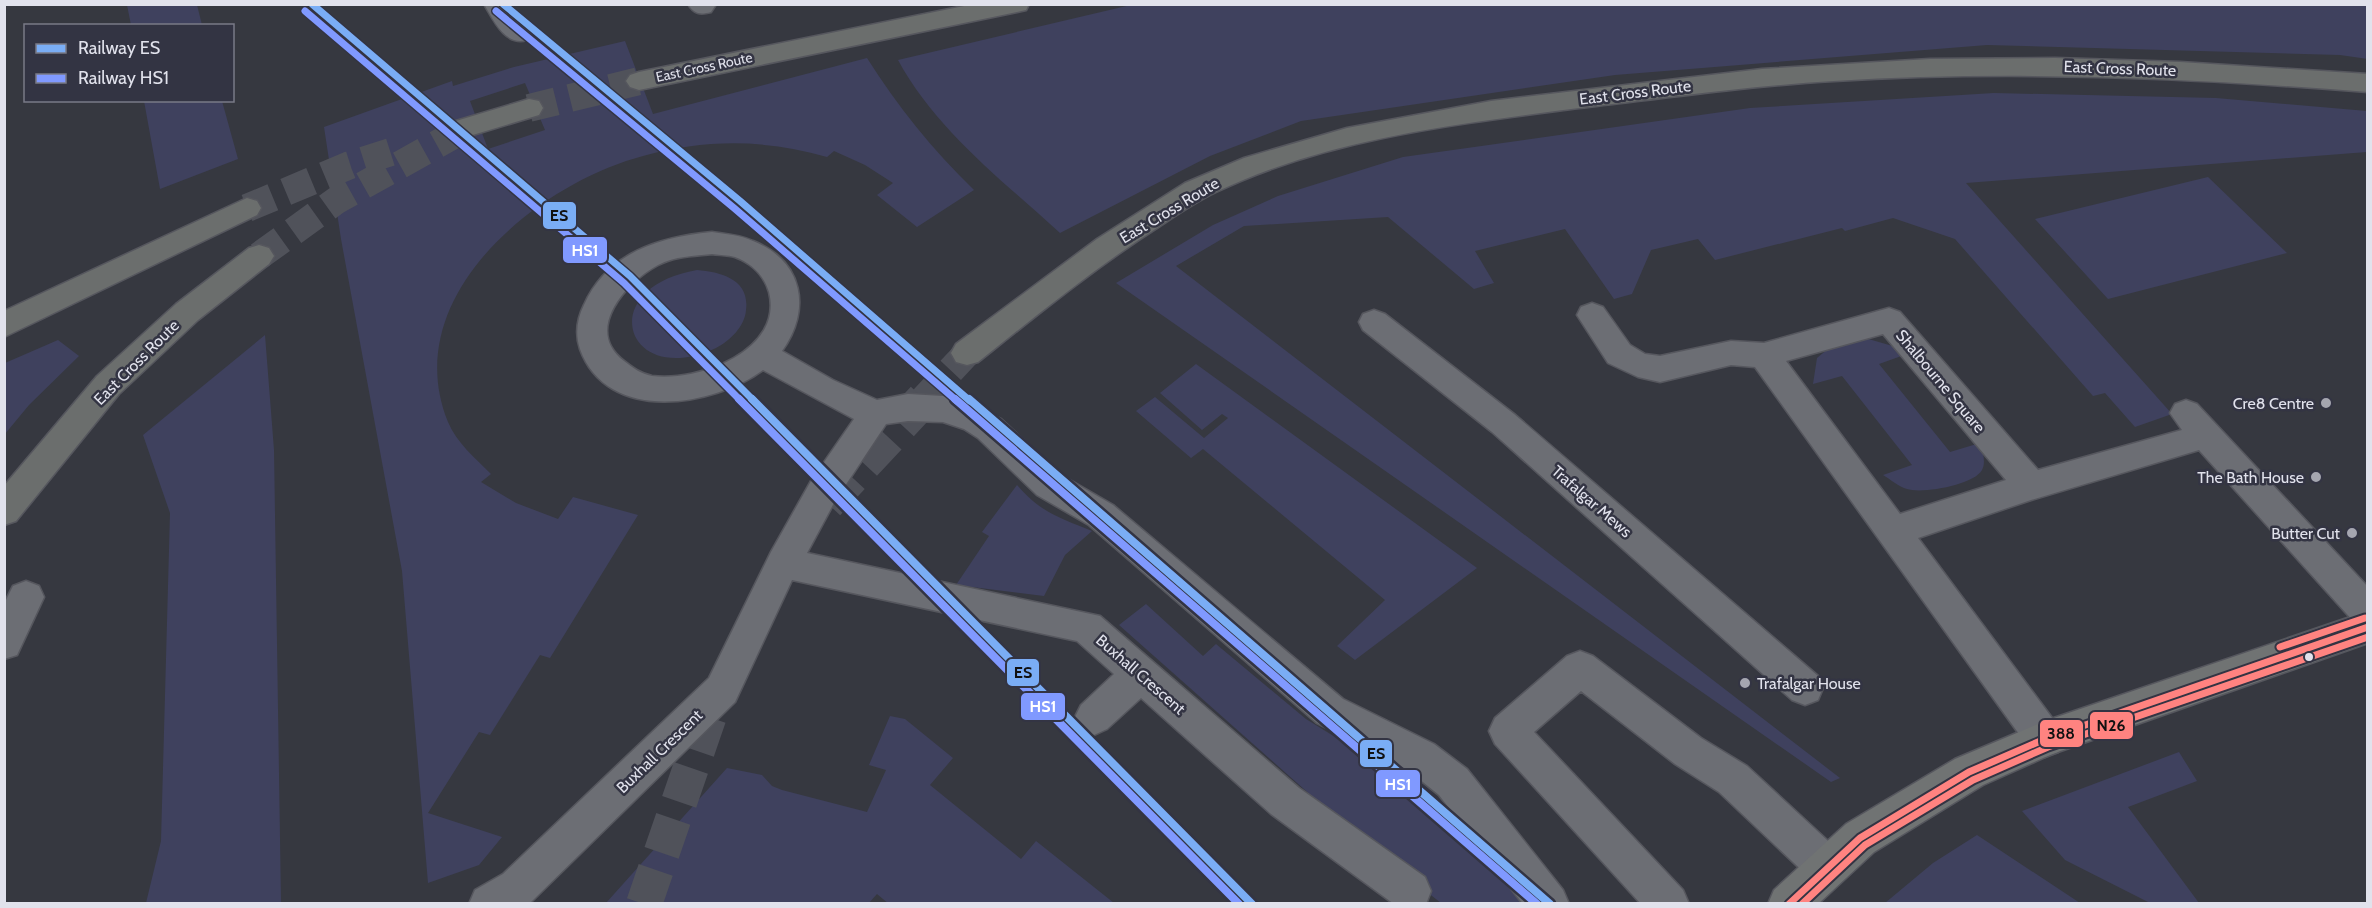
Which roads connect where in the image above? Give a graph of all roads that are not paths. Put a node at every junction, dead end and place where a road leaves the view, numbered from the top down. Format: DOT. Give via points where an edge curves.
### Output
graph roads {
  1 [pos="496,4"];
  2 [pos="1017,4"];
  3 [pos="518,34"];
  4 [pos="639,81"];
  5 [pos="2367,83"];
  6 [pos="529,108"];
  7 [pos="466,128"];
  8 [pos="247,208"];
  9 [pos="259,256"];
  10 [pos="1592,315"];
  11 [pos="1374,322"];
  12 [pos="4,325"];
  13 [pos="966,353"];
  14 [pos="761,354"];
  15 [pos="1764,355"];
  16 [pos="875,414"];
  17 [pos="2031,486"];
  18 [pos="4,511"];
  19 [pos="1893,531"];
  20 [pos="783,563"];
  21 [pos="26,597"];
  22 [pos="2367,612"];
  23 [pos="2367,627"];
  24 [pos="4,643"];
  25 [pos="1141,674"];
  26 [pos="1805,688"];
  27 [pos="1094,717"];
  28 [pos="2045,739"];
  29 [pos="1827,867"];
  30 [pos="1411,891"];
  31 [pos="489,903"];
  32 [pos="1549,903"];
  33 [pos="1669,903"];
  34 [pos="1788,903"];
  1 -- 3 [label="street"];
  2 -- 4 [label="highway, East Cross Route"];
  5 -- 13 [label="highway, East Cross Route" via="2151,68 1959,66 1714,82 1432,118 1296,151 1203,187 1131,230"];
  6 -- 7 [label="highway"];
  8 -- 12 [label="highway"];
  9 -- 18 [label="highway, East Cross Route" via="187,312 108,385"];
  10 -- 15 [label="street, Shalbourne Square" via="1619,354 1638,364 1660,369 1731,353"];
  11 -- 26 [label="street, Trafalgar Mews" via="1503,423"];
  14 -- 14 [label="street" via="734,374 700,387 665,391 633,384 608,370 593,349 591,324 601,298 621,275 648,257 680,246 712,243 743,248 767,261 782,280 787,304 780,330"];
  14 -- 16 [label="street"];
  15 -- 17 [label="street, Shalbourne Square" via="1889,320"];
  15 -- 19 [label="street"];
  16 -- 20 [label="street, Buxhall Crescent" via="823,491"];
  16 -- 32 [label="street" via="909,405 947,410 1002,438 1057,492 1101,515 1330,711 1422,757 1453,782"];
  17 -- 19 [label="street"];
  17 -- 22 [label="street" via="2187,428"];
  19 -- 28 [label="street"];
  20 -- 25 [label="street, Buxhall Crescent" via="1087,627"];
  20 -- 31 [label="street, Buxhall Crescent" via="722,690 517,888"];
  21 -- 24 [label="street"];
  23 -- 28 [label="main road"];
  25 -- 27 [label="street"];
  25 -- 30 [label="street, Buxhall Crescent" via="1285,801"];
  28 -- 29 [label="main road" via="1969,772 1925,797 1860,838"];
  29 -- 33 [label="street" via="1733,779 1688,751 1580,668 1508,731"];
  29 -- 34 [label="main road"];
}
